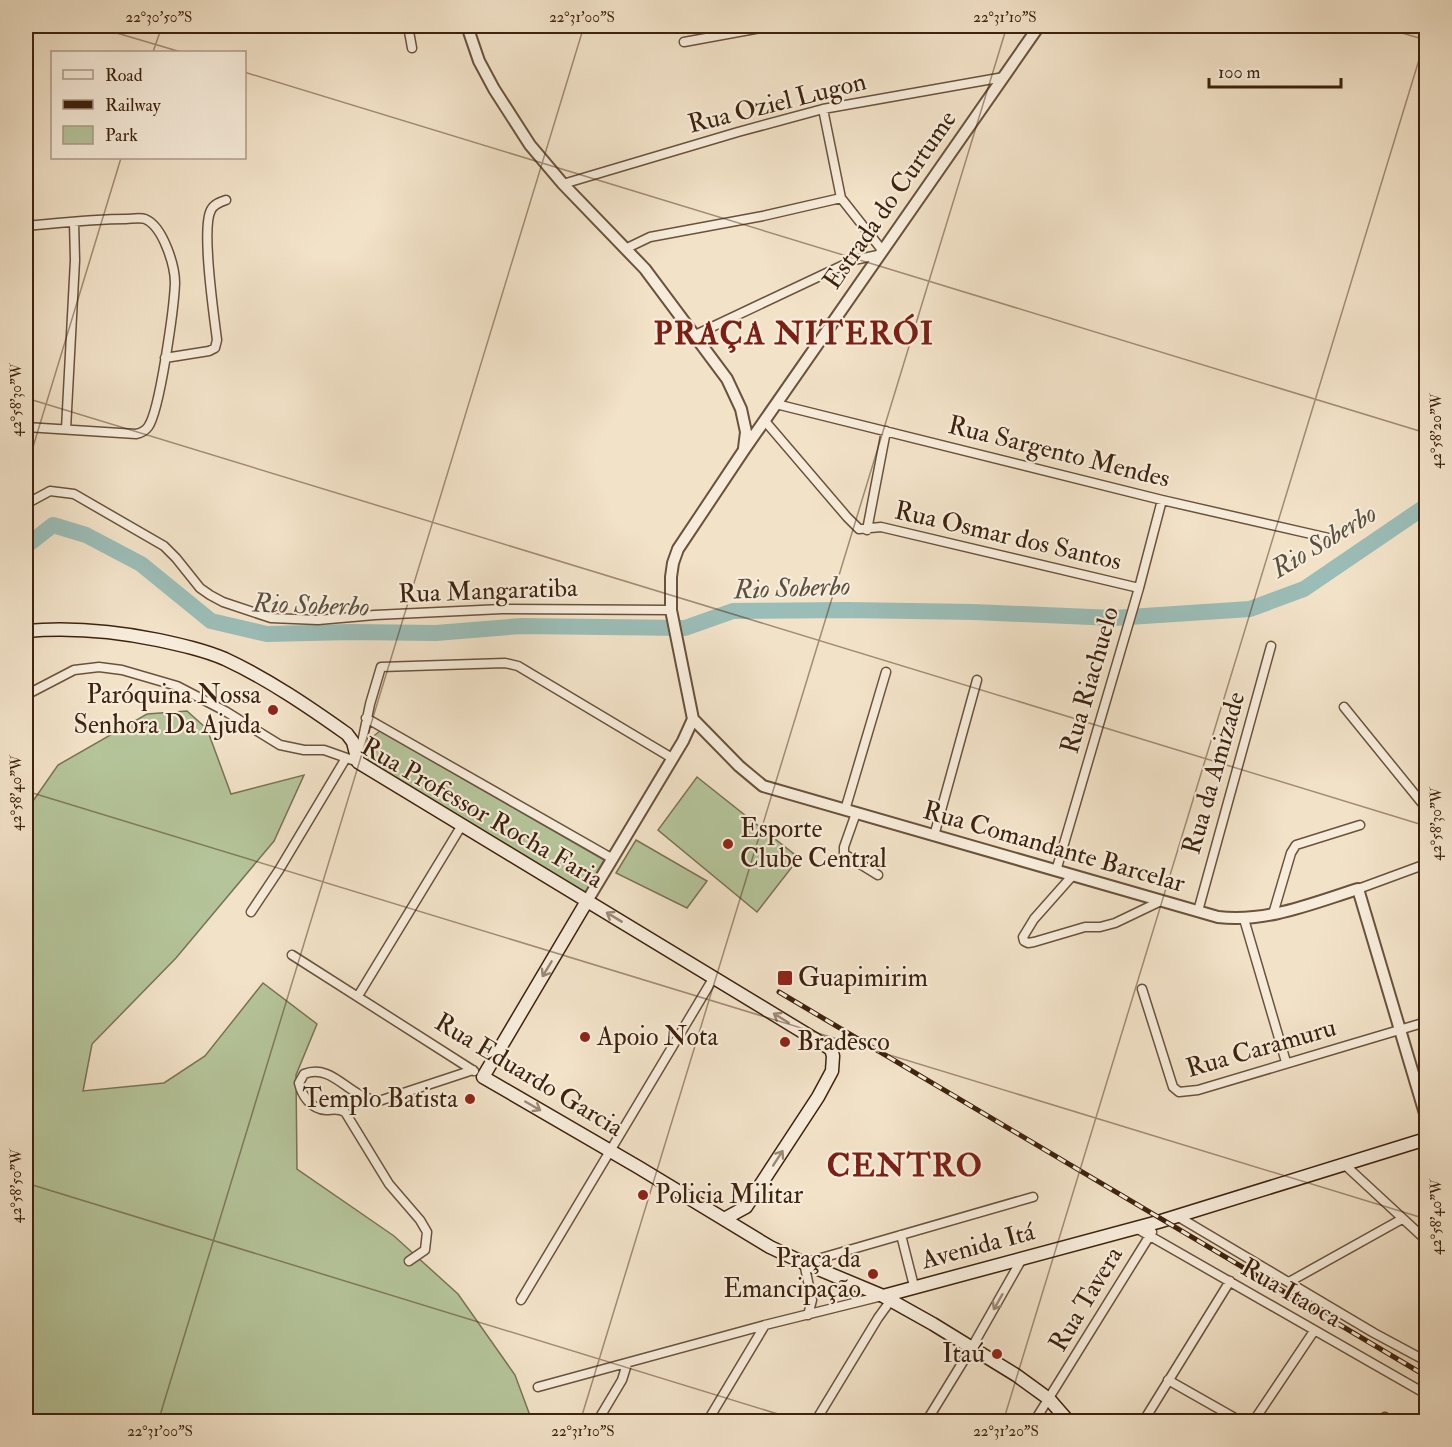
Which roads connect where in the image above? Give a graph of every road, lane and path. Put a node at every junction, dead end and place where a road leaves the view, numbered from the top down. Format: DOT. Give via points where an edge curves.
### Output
graph roads {
  1 [pos="408,26"];
  2 [pos="467,26"];
  3 [pos="772,26"];
  4 [pos="1039,26"];
  5 [pos="731,29"];
  6 [pos="684,42"];
  7 [pos="412,48"];
  8 [pos="1004,77"];
  9 [pos="823,109"];
  10 [pos="563,184"];
  11 [pos="841,198"];
  12 [pos="226,200"];
  13 [pos="74,222"];
  14 [pos="26,226"];
  15 [pos="625,249"];
  16 [pos="880,252"];
  17 [pos="695,334"];
  18 [pos="165,358"];
  19 [pos="776,405"];
  20 [pos="765,421"];
  21 [pos="26,427"];
  22 [pos="66,429"];
  23 [pos="886,431"];
  24 [pos="751,433"];
  25 [pos="1162,500"];
  26 [pos="26,504"];
  27 [pos="867,530"];
  28 [pos="1333,539"];
  29 [pos="1139,588"];
  30 [pos="673,616"];
  31 [pos="26,631"];
  32 [pos="1271,646"];
  33 [pos="886,672"];
  34 [pos="977,680"];
  35 [pos="26,695"];
  36 [pos="1344,707"];
  37 [pos="366,718"];
  38 [pos="693,719"];
  39 [pos="364,730"];
  40 [pos="347,734"];
  41 [pos="672,758"];
  42 [pos="352,760"];
  43 [pos="1426,808"];
  44 [pos="851,811"];
  45 [pos="462,825"];
  46 [pos="1360,825"];
  47 [pos="934,836"];
  48 [pos="613,859"];
  49 [pos="1426,864"];
  50 [pos="1056,871"];
  51 [pos="878,875"];
  52 [pos="1073,875"];
  53 [pos="1358,889"];
  54 [pos="588,901"];
  55 [pos="1161,901"];
  56 [pos="1198,911"];
  57 [pos="251,912"];
  58 [pos="1273,914"];
  59 [pos="1244,919"];
  60 [pos="292,955"];
  61 [pos="714,977"];
  62 [pos="1142,989"];
  63 [pos="358,996"];
  64 [pos="1426,1022"];
  65 [pos="1399,1031"];
  66 [pos="1286,1062"];
  67 [pos="478,1073"];
  68 [pos="1426,1117"];
  69 [pos="1426,1139"];
  70 [pos="609,1150"];
  71 [pos="1345,1165"];
  72 [pos="1033,1197"];
  73 [pos="746,1207"];
  74 [pos="1177,1216"];
  75 [pos="1402,1219"];
  76 [pos="724,1220"];
  77 [pos="1158,1222"];
  78 [pos="1135,1228"];
  79 [pos="743,1231"];
  80 [pos="900,1235"];
  81 [pos="1149,1235"];
  82 [pos="1426,1240"];
  83 [pos="1023,1257"];
  84 [pos="409,1261"];
  85 [pos="804,1263"];
  86 [pos="1230,1281"];
  87 [pos="1289,1282"];
  88 [pos="915,1286"];
  89 [pos="887,1298"];
  90 [pos="522,1300"];
  91 [pos="812,1300"];
  92 [pos="866,1300"];
  93 [pos="825,1311"];
  94 [pos="808,1315"];
  95 [pos="878,1318"];
  96 [pos="765,1325"];
  97 [pos="1314,1331"];
  98 [pos="972,1347"];
  99 [pos="1426,1361"];
  100 [pos="627,1364"];
  101 [pos="1168,1380"];
  102 [pos="538,1386"];
  103 [pos="1426,1394"];
  104 [pos="1049,1400"];
  105 [pos="597,1422"];
  106 [pos="707,1422"];
  107 [pos="815,1422"];
  108 [pos="926,1422"];
  109 [pos="1034,1422"];
  110 [pos="1069,1422"];
  111 [pos="1143,1422"];
  112 [pos="1242,1422"];
  113 [pos="1253,1422"];
  1 -- 7 [label="street"];
  2 -- 10 [label="street" via="474,50 494,89 524,136"];
  3 -- 5 [label="street"];
  4 -- 8 [label="street, Estrada do Curtume"];
  5 -- 6 [label="street"];
  8 -- 9 [label="street, Rua Oziel Lugon"];
  8 -- 16 [label="street, Estrada do Curtume"];
  9 -- 10 [label="street, Rua Oziel Lugon"];
  9 -- 11 [label="street"];
  10 -- 15 [label="street"];
  11 -- 15 [label="street" via="650,237"];
  11 -- 16 [label="street"];
  12 -- 18 [label="street" via="210,211 208,226 217,340 214,348"];
  13 -- 14 [label="street"];
  13 -- 18 [label="street" via="144,219 158,230 175,282"];
  13 -- 22 [label="street"];
  15 -- 17 [label="street"];
  16 -- 17 [label="street" via="854,260"];
  16 -- 19 [label="street, Estrada do Curtume"];
  17 -- 24 [label="street" via="733,391"];
  18 -- 22 [label="street" via="153,417 143,432"];
  19 -- 20 [label="street, Estrada do Curtume"];
  19 -- 23 [label="street, Rua Sargento Mendes"];
  20 -- 24 [label="street, Estrada do Curtume"];
  20 -- 27 [label="street" via="847,517"];
  21 -- 22 [label="street"];
  23 -- 25 [label="street, Rua Sargento Mendes"];
  23 -- 27 [label="street"];
  24 -- 30 [label="street" via="744,450 678,549 671,577"];
  25 -- 28 [label="street, Rua Sargento Mendes"];
  25 -- 29 [label="street, Rua Riachuelo"];
  26 -- 30 [label="street, Rua Mangaratiba" via="50,491 74,494 164,546 210,595 271,618 318,620 502,609"];
  27 -- 29 [label="street, Rua Osmar dos Santos" via="881,527"];
  29 -- 50 [label="street, Rua Riachuelo"];
  30 -- 38 [label="street"];
  31 -- 40 [label="main road" via="69,628 128,634 223,658"];
  32 -- 56 [label="street, Rua da Amizade"];
  33 -- 44 [label="street"];
  34 -- 47 [label="street"];
  35 -- 42 [label="street, Rua Professor Rocha Faria" via="74,670 122,670 177,686 280,745 324,750"];
  36 -- 43 [label="street"];
  37 -- 39 [label="street"];
  37 -- 41 [label="street" via="381,667 505,663 518,666"];
  37 -- 48 [label="street"];
  38 -- 41 [label="street"];
  38 -- 44 [label="street, Rua Comandante Barcelar" via="763,786"];
  39 -- 40 [label="street"];
  39 -- 42 [label="street"];
  40 -- 42 [label="main road" via="353,742"];
  41 -- 48 [label="street"];
  42 -- 45 [label="main road, Rua Professor Rocha Faria"];
  42 -- 57 [label="street"];
  44 -- 47 [label="street, Rua Comandante Barcelar"];
  44 -- 51 [label="street" via="844,854"];
  45 -- 54 [label="main road, Rua Professor Rocha Faria"];
  45 -- 63 [label="street"];
  46 -- 58 [label="street" via="1296,845"];
  47 -- 50 [label="street, Rua Comandante Barcelar"];
  48 -- 54 [label="street"];
  49 -- 53 [label="street, Rua Comandante Barcelar"];
  50 -- 52 [label="street, Rua Comandante Barcelar"];
  52 -- 55 [label="street, Rua Comandante Barcelar"];
  52 -- 55 [label="street" via="1034,919 1024,942 1115,923"];
  53 -- 58 [label="street, Rua Comandante Barcelar"];
  53 -- 65 [label="street"];
  61 -- 54 [label="main road, Rua Professor Rocha Faria, one-way"];
  54 -- 67 [label="main road, one-way"];
  55 -- 56 [label="street, Rua Comandante Barcelar"];
  56 -- 59 [label="street, Rua Comandante Barcelar"];
  58 -- 59 [label="street, Rua Comandante Barcelar"];
  59 -- 66 [label="street"];
  60 -- 63 [label="street, Rua Eduardo Garcia"];
  61 -- 70 [label="street"];
  73 -- 61 [label="main road, Rua Professor Rocha Faria, one-way" via="828,1081 834,1064 831,1049"];
  62 -- 66 [label="street, Rua Caramuru" via="1173,1087 1179,1092 1198,1090"];
  63 -- 67 [label="street, Rua Eduardo Garcia"];
  64 -- 65 [label="street, Rua Caramuru"];
  65 -- 66 [label="street, Rua Caramuru"];
  65 -- 68 [label="street"];
  67 -- 70 [label="main road, Rua Eduardo Garcia, one-way"];
  67 -- 84 [label="street" via="374,1101 322,1071 304,1074 299,1083 305,1098 314,1106 345,1112 389,1184 420,1220 427,1232 425,1250"];
  69 -- 71 [label="main road, Avenida Itá"];
  70 -- 76 [label="main road, Rua Eduardo Garcia"];
  70 -- 90 [label="street"];
  71 -- 74 [label="main road, Avenida Itá"];
  71 -- 75 [label="street"];
  72 -- 80 [label="street"];
  73 -- 76 [label="main road"];
  73 -- 79 [label="main road"];
  74 -- 77 [label="main road, Avenida Itá"];
  74 -- 87 [label="street"];
  75 -- 82 [label="street"];
  75 -- 87 [label="street"];
  76 -- 79 [label="main road, Rua Eduardo Garcia"];
  77 -- 78 [label="main road, Avenida Itá"];
  77 -- 81 [label="street, Rua Tavera"];
  78 -- 81 [label="street, Rua Itaoca"];
  78 -- 83 [label="main road, Avenida Itá"];
  79 -- 85 [label="main road, Rua Eduardo Garcia"];
  80 -- 85 [label="street"];
  80 -- 88 [label="street"];
  81 -- 86 [label="street, Rua Itaoca"];
  81 -- 104 [label="street, Rua Tavera"];
  83 -- 88 [label="main road, Avenida Itá"];
  83 -- 98 [label="street, one-way"];
  85 -- 89 [label="main road, Rua Eduardo Garcia"];
  85 -- 91 [label="street"];
  86 -- 97 [label="street, Rua Itaoca"];
  86 -- 101 [label="street"];
  87 -- 99 [label="street"];
  88 -- 89 [label="main road, Avenida Itá"];
  89 -- 92 [label="street, Avenida Itá"];
  89 -- 95 [label="street"];
  89 -- 98 [label="main road, Rua Eduardo Garcia"];
  91 -- 93 [label="street"];
  91 -- 94 [label="street"];
  92 -- 93 [label="street, Avenida Itá"];
  92 -- 95 [label="street" via="878,1305"];
  93 -- 94 [label="street, Avenida Itá"];
  94 -- 96 [label="street, Avenida Itá"];
  95 -- 107 [label="street"];
  96 -- 100 [label="street, Avenida Itá"];
  96 -- 106 [label="street"];
  97 -- 103 [label="street, Rua Itaoca"];
  97 -- 113 [label="street"];
  98 -- 104 [label="main road, Rua Eduardo Garcia"];
  98 -- 108 [label="street"];
  100 -- 102 [label="street, Avenida Itá"];
  100 -- 105 [label="street"];
  101 -- 111 [label="street"];
  101 -- 112 [label="street"];
  104 -- 109 [label="street, Rua Tavera"];
  104 -- 110 [label="main road, Rua Eduardo Garcia"];
}
